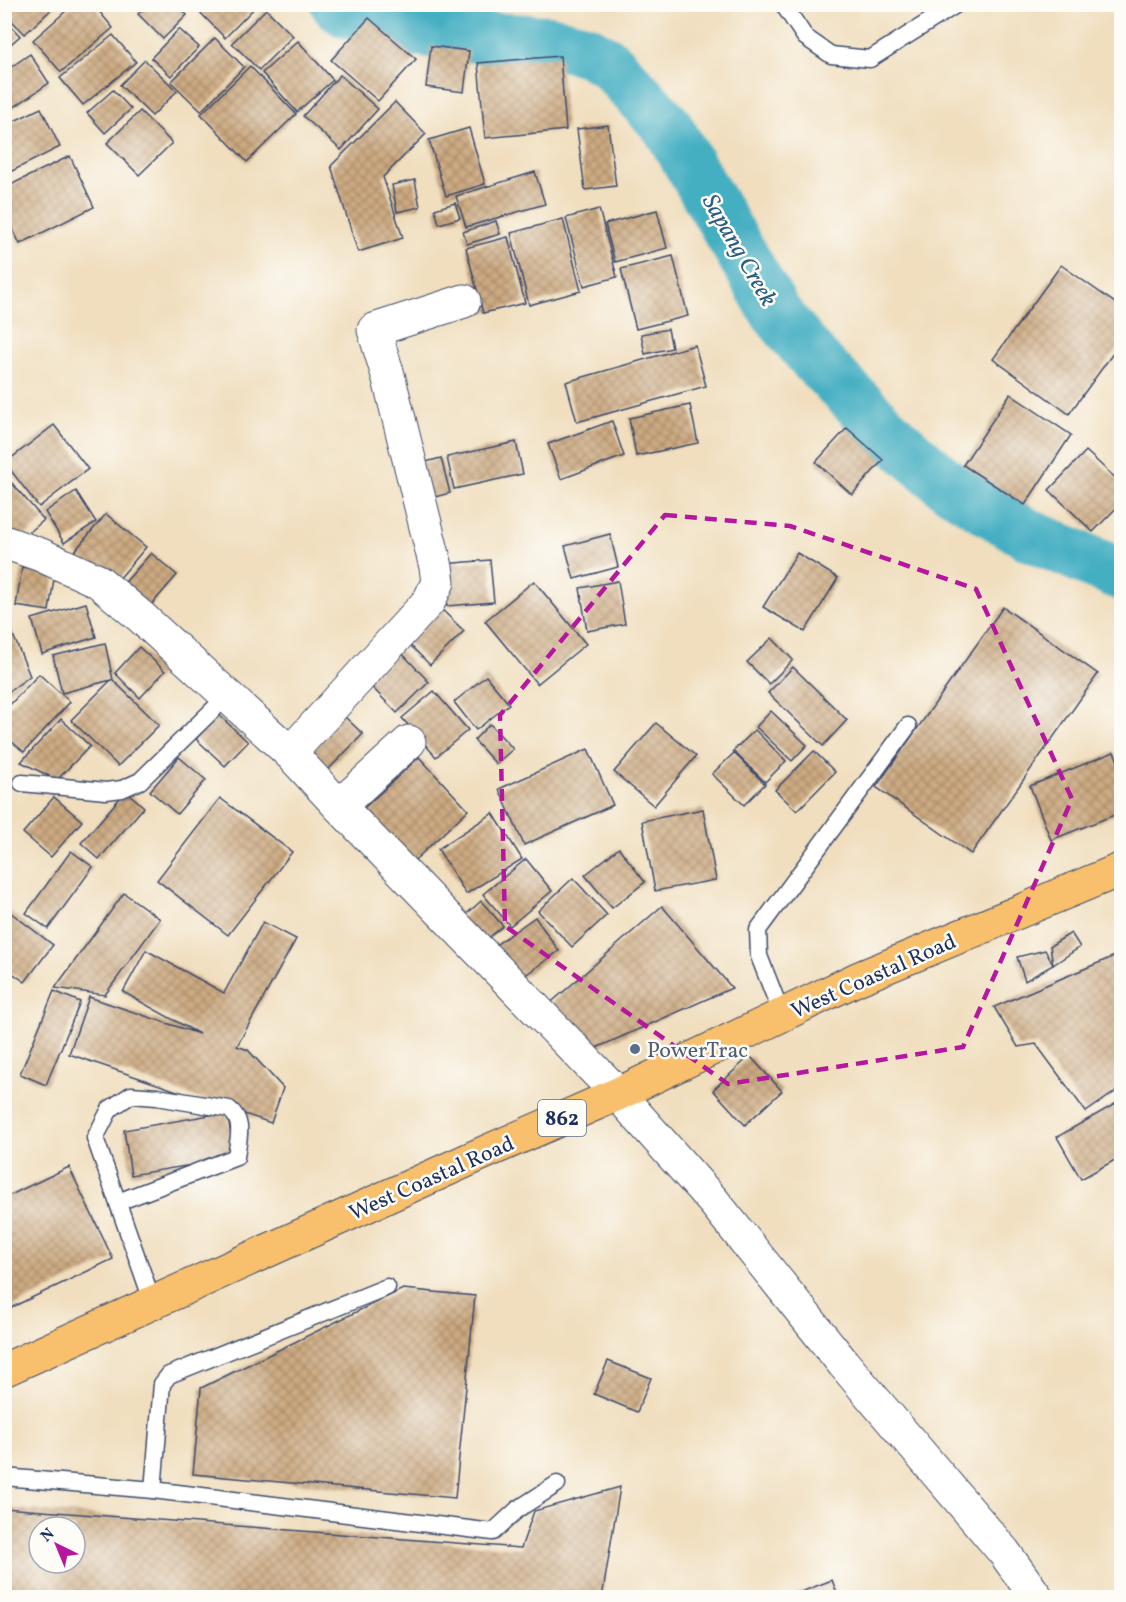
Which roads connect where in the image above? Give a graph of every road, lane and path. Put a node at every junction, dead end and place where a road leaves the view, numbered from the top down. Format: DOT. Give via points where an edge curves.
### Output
graph roads {
  1 [pos="783,4"];
  2 [pos="957,4"];
  3 [pos="464,301"];
  4 [pos="4,542"];
  5 [pos="227,696"];
  6 [pos="908,726"];
  7 [pos="409,742"];
  8 [pos="290,753"];
  9 [pos="22,783"];
  10 [pos="339,806"];
  11 [pos="1122,869"];
  12 [pos="782,1016"];
  13 [pos="618,1094"];
  14 [pos="118,1202"];
  15 [pos="387,1287"];
  16 [pos="153,1303"];
  17 [pos="4,1370"];
  18 [pos="4,1477"];
  19 [pos="557,1484"];
  20 [pos="153,1490"];
  21 [pos="1037,1598"];
  1 -- 2 [label="lane" via="806,37 831,55 870,59"];
  3 -- 8 [label="street" via="374,330 438,582 429,601"];
  4 -- 5 [label="street" via="98,581"];
  5 -- 8 [label="street"];
  5 -- 9 [label="lane" via="140,781 122,789"];
  6 -- 12 [label="lane" via="758,930 759,956"];
  7 -- 10 [label="street"];
  8 -- 10 [label="street"];
  10 -- 13 [label="street"];
  11 -- 12 [label="main road, West Coastal Road / 862" via="857,979"];
  12 -- 13 [label="main road, West Coastal Road / 862"];
  13 -- 16 [label="main road, West Coastal Road / 862"];
  13 -- 21 [label="street" via="714,1202 843,1363 1004,1552"];
  14 -- 14 [label="lane" via="95,1138 110,1109 131,1095 229,1109 237,1115 236,1157"];
  14 -- 16 [label="lane"];
  15 -- 20 [label="lane" via="169,1375 162,1384"];
  16 -- 17 [label="main road, West Coastal Road / 862"];
  18 -- 20 [label="lane"];
  19 -- 20 [label="lane" via="518,1509 493,1532"];
}
